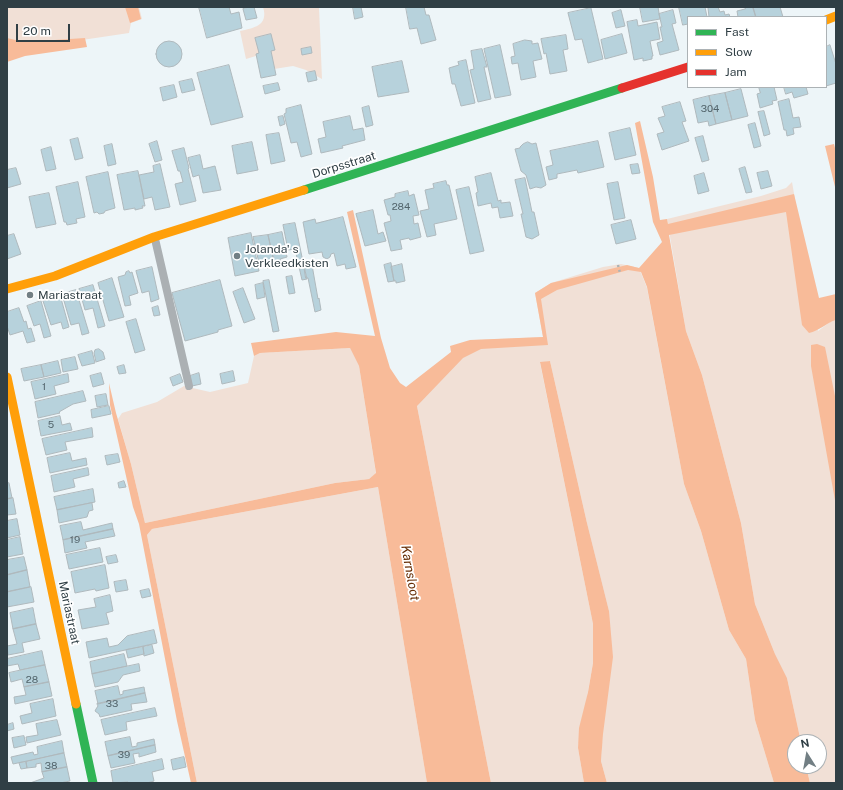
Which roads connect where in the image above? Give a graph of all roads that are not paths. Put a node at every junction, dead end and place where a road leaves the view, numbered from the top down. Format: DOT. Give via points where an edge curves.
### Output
graph roads {
  1 [pos="687,67"];
  2 [pos="154,237"];
  3 [pos="7,289"];
  4 [pos="7,377"];
  5 [pos="189,386"];
  6 [pos="93,783"];
  1 -- 2 [label="street, Dorpsstraat"];
  2 -- 3 [label="street, Dorpsstraat" via="55,276"];
  2 -- 5 [label="lane"];
  4 -- 6 [label="street, Mariastraat"];
}
